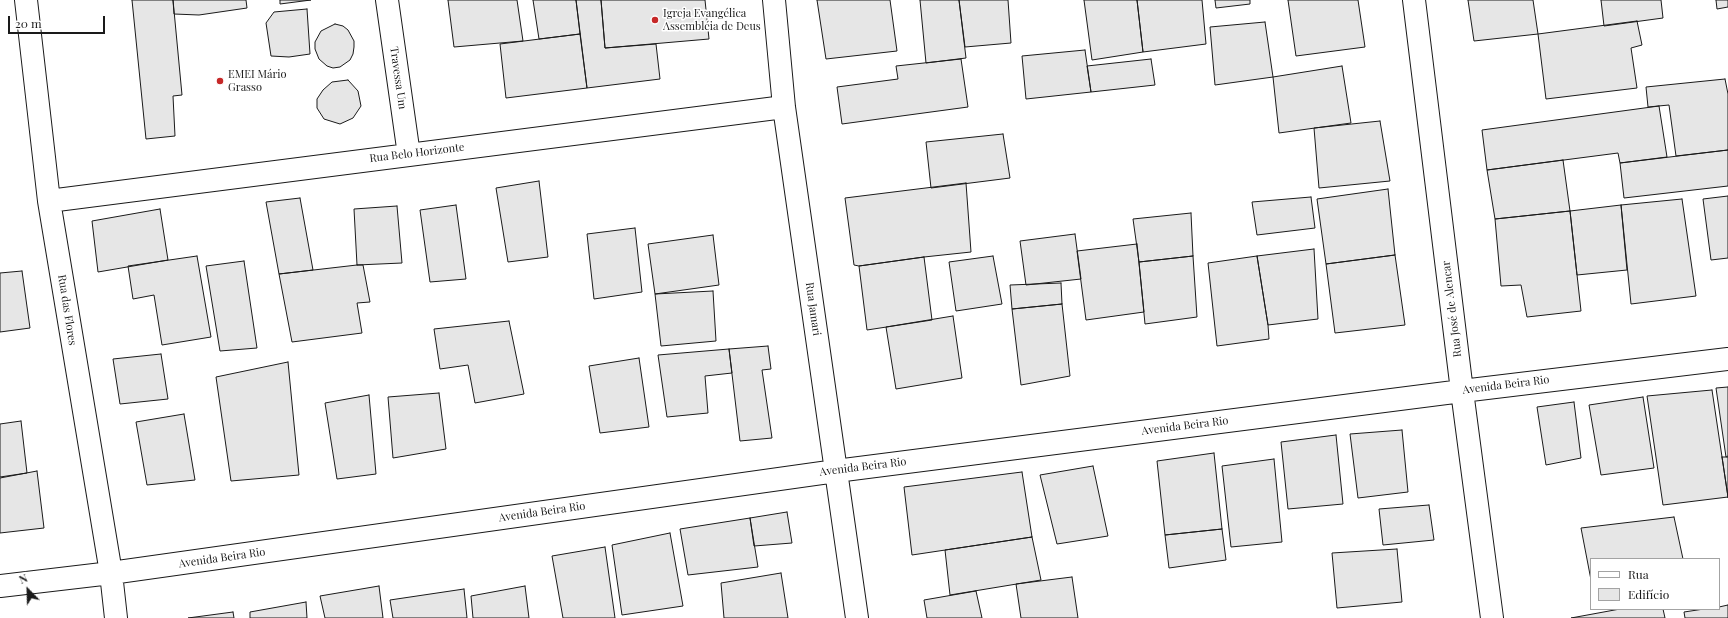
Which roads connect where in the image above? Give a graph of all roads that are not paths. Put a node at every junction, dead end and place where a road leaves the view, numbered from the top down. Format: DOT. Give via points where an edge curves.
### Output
graph roads {
  1 [pos="26,0"];
  2 [pos="387,0"];
  3 [pos="774,0"];
  4 [pos="1414,0"];
  5 [pos="784,107"];
  6 [pos="408,155"];
  7 [pos="49,200"];
  8 [pos="1728,359"];
  9 [pos="1462,391"];
  10 [pos="836,471"];
  11 [pos="111,573"];
  12 [pos="0,586"];
  13 [pos="116,618"];
  14 [pos="857,618"];
  15 [pos="1492,618"];
  1 -- 7 [label="street, Rua das Flores"];
  2 -- 6 [label="street, Travessa Um"];
  3 -- 5 [label="street, Rua Jamari"];
  4 -- 9 [label="street, Rua José de Alencar"];
  5 -- 6 [label="street, Rua Belo Horizonte"];
  5 -- 10 [label="street, Rua Jamari"];
  6 -- 7 [label="street, Rua Belo Horizonte"];
  7 -- 11 [label="street, Rua das Flores"];
  8 -- 9 [label="street, Avenida Beira Rio"];
  9 -- 10 [label="street, Avenida Beira Rio"];
  9 -- 15 [label="street, Rua José de Alencar"];
  10 -- 11 [label="street, Avenida Beira Rio"];
  10 -- 14 [label="street, Rua Jamari"];
  11 -- 12 [label="street, Avenida Beira Rio"];
  11 -- 13 [label="street, Rua das Flores"];
}
